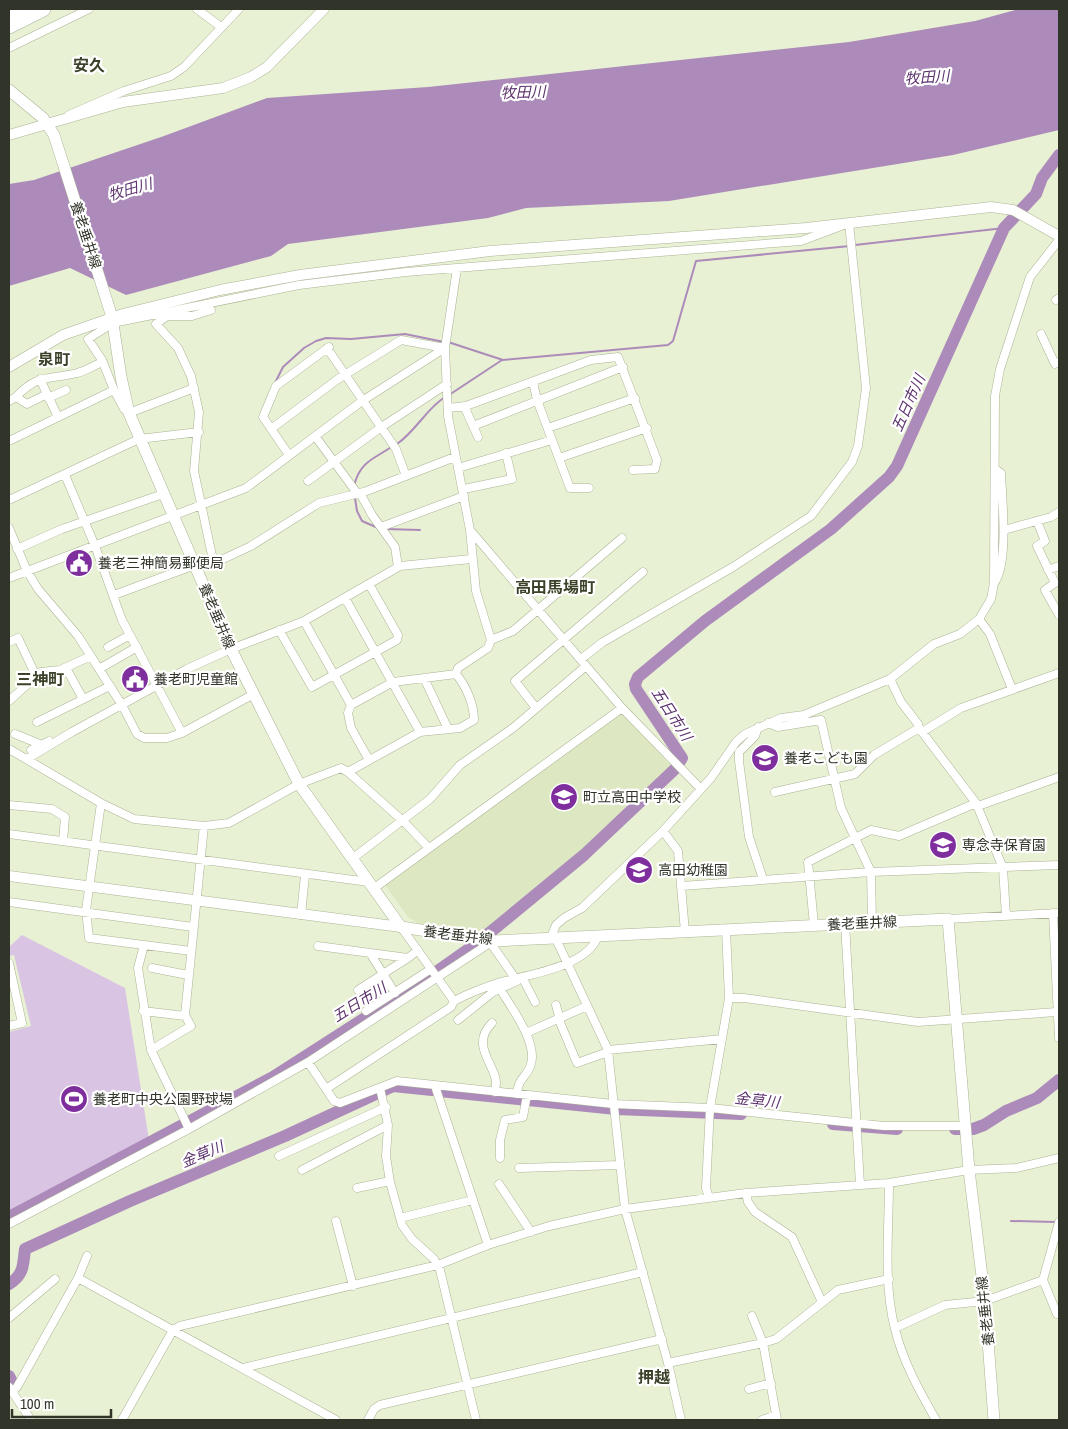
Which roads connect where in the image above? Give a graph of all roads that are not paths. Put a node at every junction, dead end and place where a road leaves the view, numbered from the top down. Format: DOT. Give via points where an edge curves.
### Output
graph roads {
  1 [pos="16,9"];
  2 [pos="43,9"];
  3 [pos="89,9"];
  4 [pos="197,9"];
  5 [pos="238,9"];
  6 [pos="324,9"];
  7 [pos="9,12"];
  8 [pos="9,26"];
  9 [pos="222,27"];
  10 [pos="9,48"];
  11 [pos="9,90"];
  12 [pos="66,118"];
  13 [pos="47,123"];
  14 [pos="9,135"];
  15 [pos="849,223"];
  16 [pos="1059,238"];
  17 [pos="457,268"];
  18 [pos="211,310"];
  19 [pos="167,314"];
  20 [pos="113,320"];
  21 [pos="1041,334"];
  22 [pos="445,348"];
  23 [pos="103,362"];
  24 [pos="1059,362"];
  25 [pos="9,367"];
  26 [pos="623,367"];
  27 [pos="346,374"];
  28 [pos="40,379"];
  29 [pos="533,382"];
  30 [pos="447,384"];
  31 [pos="194,388"];
  32 [pos="66,390"];
  33 [pos="114,390"];
  34 [pos="48,396"];
  35 [pos="635,398"];
  36 [pos="12,399"];
  37 [pos="537,400"];
  38 [pos="362,401"];
  39 [pos="464,406"];
  40 [pos="448,408"];
  41 [pos="129,413"];
  42 [pos="58,417"];
  43 [pos="473,426"];
  44 [pos="380,428"];
  45 [pos="548,428"];
  46 [pos="647,428"];
  47 [pos="271,429"];
  48 [pos="199,432"];
  49 [pos="315,436"];
  50 [pos="9,437"];
  51 [pos="478,437"];
  52 [pos="139,439"];
  53 [pos="552,440"];
  54 [pos="506,453"];
  55 [pos="289,455"];
  56 [pos="456,457"];
  57 [pos="559,458"];
  58 [pos="334,462"];
  59 [pos="458,468"];
  60 [pos="995,469"];
  61 [pos="633,470"];
  62 [pos="65,475"];
  63 [pos="406,476"];
  64 [pos="308,481"];
  65 [pos="589,488"];
  66 [pos="359,493"];
  67 [pos="464,493"];
  68 [pos="163,494"];
  69 [pos="9,500"];
  70 [pos="201,505"];
  71 [pos="1059,512"];
  72 [pos="174,517"];
  73 [pos="85,521"];
  74 [pos="1037,521"];
  75 [pos="381,527"];
  76 [pos="9,528"];
  77 [pos="470,530"];
  78 [pos="1004,530"];
  79 [pos="622,538"];
  80 [pos="95,546"];
  81 [pos="18,549"];
  82 [pos="471,558"];
  83 [pos="213,560"];
  84 [pos="195,565"];
  85 [pos="1059,566"];
  86 [pos="398,567"];
  87 [pos="1048,570"];
  88 [pos="27,571"];
  89 [pos="643,572"];
  90 [pos="9,578"];
  91 [pos="994,583"];
  92 [pos="369,584"];
  93 [pos="114,595"];
  94 [pos="345,598"];
  95 [pos="538,609"];
  96 [pos="1059,616"];
  97 [pos="979,620"];
  98 [pos="304,621"];
  99 [pos="279,630"];
  100 [pos="130,635"];
  101 [pos="491,640"];
  102 [pos="563,640"];
  103 [pos="9,642"];
  104 [pos="108,647"];
  105 [pos="137,647"];
  106 [pos="231,649"];
  107 [pos="376,652"];
  108 [pos="91,656"];
  109 [pos="584,662"];
  110 [pos="66,668"];
  111 [pos="99,669"];
  112 [pos="1059,673"];
  113 [pos="456,674"];
  114 [pos="36,676"];
  115 [pos="335,676"];
  116 [pos="424,678"];
  117 [pos="890,679"];
  118 [pos="393,682"];
  119 [pos="110,686"];
  120 [pos="156,686"];
  121 [pos="1012,689"];
  122 [pos="252,694"];
  123 [pos="83,699"];
  124 [pos="9,701"];
  125 [pos="122,705"];
  126 [pos="351,705"];
  127 [pos="536,708"];
  128 [pos="622,708"];
  129 [pos="37,722"];
  130 [pos="768,723"];
  131 [pos="758,727"];
  132 [pos="448,730"];
  133 [pos="920,730"];
  134 [pos="420,732"];
  135 [pos="182,733"];
  136 [pos="15,734"];
  137 [pos="66,736"];
  138 [pos="42,745"];
  139 [pos="9,749"];
  140 [pos="31,750"];
  141 [pos="27,759"];
  142 [pos="369,760"];
  143 [pos="348,772"];
  144 [pos="1059,777"];
  145 [pos="833,779"];
  146 [pos="299,784"];
  147 [pos="701,789"];
  148 [pos="775,792"];
  149 [pos="101,803"];
  150 [pos="9,804"];
  151 [pos="977,804"];
  152 [pos="403,821"];
  153 [pos="204,826"];
  154 [pos="663,831"];
  155 [pos="9,834"];
  156 [pos="855,838"];
  157 [pos="63,842"];
  158 [pos="94,846"];
  159 [pos="429,848"];
  160 [pos="352,859"];
  161 [pos="200,862"];
  162 [pos="1059,865"];
  163 [pos="1003,868"];
  164 [pos="871,872"];
  165 [pos="304,875"];
  166 [pos="9,876"];
  167 [pos="810,876"];
  168 [pos="763,879"];
  169 [pos="88,886"];
  170 [pos="371,886"];
  171 [pos="682,886"];
  172 [pos="196,900"];
  173 [pos="9,902"];
  174 [pos="86,913"];
  175 [pos="1056,913"];
  176 [pos="301,915"];
  177 [pos="1006,916"];
  178 [pos="948,919"];
  179 [pos="872,922"];
  180 [pos="845,923"];
  181 [pos="814,925"];
  182 [pos="193,927"];
  183 [pos="401,927"];
  184 [pos="726,929"];
  185 [pos="686,932"];
  186 [pos="598,935"];
  187 [pos="553,937"];
  188 [pos="489,941"];
  189 [pos="144,945"];
  190 [pos="318,946"];
  191 [pos="418,950"];
  192 [pos="191,951"];
  193 [pos="370,953"];
  194 [pos="408,958"];
  195 [pos="9,962"];
  196 [pos="567,964"];
  197 [pos="152,968"];
  198 [pos="432,969"];
  199 [pos="382,974"];
  200 [pos="188,975"];
  201 [pos="438,978"];
  202 [pos="519,978"];
  203 [pos="500,989"];
  204 [pos="358,990"];
  205 [pos="12,993"];
  206 [pos="395,993"];
  207 [pos="729,998"];
  208 [pos="454,1002"];
  209 [pos="535,1002"];
  210 [pos="556,1005"];
  211 [pos="587,1006"];
  212 [pos="144,1011"];
  213 [pos="366,1011"];
  214 [pos="1056,1012"];
  215 [pos="851,1014"];
  216 [pos="185,1016"];
  217 [pos="458,1020"];
  218 [pos="560,1020"];
  219 [pos="956,1020"];
  220 [pos="492,1023"];
  221 [pos="9,1026"];
  222 [pos="526,1033"];
  223 [pos="1059,1033"];
  224 [pos="722,1039"];
  225 [pos="151,1050"];
  226 [pos="608,1051"];
  227 [pos="308,1062"];
  228 [pos="434,1086"];
  229 [pos="326,1089"];
  230 [pos="381,1091"];
  231 [pos="494,1092"];
  232 [pos="517,1094"];
  233 [pos="527,1099"];
  234 [pos="613,1104"];
  235 [pos="386,1107"];
  236 [pos="710,1108"];
  237 [pos="857,1123"];
  238 [pos="388,1125"];
  239 [pos="965,1128"];
  240 [pos="189,1129"];
  241 [pos="279,1156"];
  242 [pos="500,1158"];
  243 [pos="1059,1158"];
  244 [pos="620,1164"];
  245 [pos="519,1168"];
  246 [pos="302,1170"];
  247 [pos="969,1170"];
  248 [pos="390,1181"];
  249 [pos="889,1183"];
  250 [pos="499,1184"];
  251 [pos="860,1185"];
  252 [pos="356,1188"];
  253 [pos="746,1192"];
  254 [pos="709,1198"];
  255 [pos="472,1200"];
  256 [pos="625,1209"];
  257 [pos="400,1218"];
  258 [pos="336,1221"];
  259 [pos="1059,1222"];
  260 [pos="9,1224"];
  261 [pos="531,1232"];
  262 [pos="488,1245"];
  263 [pos="87,1256"];
  264 [pos="438,1265"];
  265 [pos="643,1272"];
  266 [pos="78,1278"];
  267 [pos="55,1279"];
  268 [pos="889,1279"];
  269 [pos="1043,1280"];
  270 [pos="353,1286"];
  271 [pos="985,1301"];
  272 [pos="822,1302"];
  273 [pos="1059,1313"];
  274 [pos="752,1316"];
  275 [pos="451,1317"];
  276 [pos="9,1318"];
  277 [pos="895,1328"];
  278 [pos="172,1330"];
  279 [pos="662,1339"];
  280 [pos="763,1343"];
  281 [pos="668,1363"];
  282 [pos="243,1368"];
  283 [pos="771,1383"];
  284 [pos="467,1385"];
  285 [pos="749,1389"];
  286 [pos="10,1390"];
  287 [pos="777,1418"];
  288 [pos="31,1420"];
  289 [pos="122,1420"];
  290 [pos="336,1420"];
  291 [pos="368,1420"];
  292 [pos="476,1420"];
  293 [pos="681,1420"];
  294 [pos="762,1420"];
  295 [pos="936,1420"];
  296 [pos="994,1420"];
  1 -- 7 [label="highway"];
  2 -- 8 [label="highway"];
  3 -- 10 [label="street"];
  4 -- 9 [label="street"];
  5 -- 9 [label="street"];
  6 -- 12 [label="street" via="267,67 251,77 222,88 123,102"];
  9 -- 12 [label="street" via="184,67 171,76 124,91 72,112"];
  11 -- 13 [label="main road, 養老垂井線"];
  12 -- 13 [label="street"];
  13 -- 14 [label="street"];
  13 -- 20 [label="main road, 養老垂井線" via="63,161"];
  15 -- 16 [label="street" via="1002,208 1024,215"];
  15 -- 17 [label="street" via="801,241"];
  15 -- 20 [label="street" via="500,250 372,264 220,290"];
  15 -- 109 [label="street" via="866,388 858,446 852,462 811,516 662,610 603,642"];
  16 -- 60 [label="street" via="1030,277 1000,369 995,396"];
  17 -- 19 [label="street" via="299,285 216,300"];
  17 -- 22 [label="street"];
  18 -- 19 [label="street" via="192,316"];
  19 -- 20 [label="street"];
  19 -- 31 [label="street" via="156,324 187,364"];
  20 -- 23 [label="street" via="88,339"];
  20 -- 25 [label="street" via="63,336"];
  20 -- 41 [label="main road, 養老垂井線"];
  21 -- 24 [label="street" via="1055,364"];
  22 -- 27 [label="street" via="401,340"];
  22 -- 30 [label="street"];
  22 -- 38 [label="street"];
  23 -- 28 [label="street" via="77,373"];
  23 -- 33 [label="street"];
  26 -- 29 [label="street" via="618,358 591,360"];
  26 -- 35 [label="street"];
  26 -- 37 [label="street"];
  27 -- 38 [label="street"];
  27 -- 47 [label="street"];
  27 -- 47 [label="street" via="328,348 276,386 263,417"];
  28 -- 34 [label="street"];
  28 -- 36 [label="street"];
  29 -- 37 [label="street"];
  29 -- 39 [label="street"];
  30 -- 40 [label="street"];
  30 -- 44 [label="street"];
  31 -- 41 [label="street"];
  31 -- 48 [label="street"];
  32 -- 34 [label="street"];
  33 -- 41 [label="street"];
  33 -- 42 [label="street"];
  34 -- 36 [label="street" via="27,404"];
  34 -- 42 [label="street"];
  35 -- 45 [label="street"];
  35 -- 46 [label="street"];
  37 -- 43 [label="street"];
  37 -- 45 [label="street"];
  38 -- 44 [label="street"];
  38 -- 49 [label="street"];
  39 -- 40 [label="street"];
  39 -- 43 [label="street"];
  40 -- 56 [label="street"];
  41 -- 52 [label="main road, 養老垂井線"];
  42 -- 50 [label="street"];
  43 -- 51 [label="street"];
  44 -- 58 [label="street"];
  44 -- 63 [label="street" via="396,449"];
  45 -- 53 [label="street"];
  46 -- 57 [label="street"];
  46 -- 61 [label="street" via="658,460 655,469"];
  47 -- 55 [label="street"];
  48 -- 52 [label="street"];
  48 -- 70 [label="street" via="194,471"];
  49 -- 55 [label="street"];
  49 -- 58 [label="street"];
  52 -- 62 [label="street"];
  52 -- 68 [label="main road, 養老垂井線"];
  53 -- 54 [label="street"];
  53 -- 57 [label="street"];
  54 -- 59 [label="street"];
  54 -- 67 [label="street" via="512,479"];
  55 -- 70 [label="street" via="246,488"];
  56 -- 59 [label="street"];
  56 -- 63 [label="street"];
  57 -- 65 [label="street" via="570,488"];
  58 -- 64 [label="street"];
  58 -- 66 [label="street"];
  59 -- 67 [label="street"];
  60 -- 78 [label="street" via="1001,474"];
  60 -- 91 [label="street"];
  62 -- 69 [label="street"];
  62 -- 73 [label="street"];
  63 -- 66 [label="street"];
  66 -- 75 [label="street"];
  66 -- 83 [label="street" via="319,503 251,546 221,560"];
  67 -- 75 [label="street"];
  67 -- 77 [label="street"];
  68 -- 72 [label="main road, 養老垂井線"];
  68 -- 73 [label="street"];
  70 -- 72 [label="street"];
  70 -- 83 [label="street"];
  71 -- 74 [label="street"];
  72 -- 80 [label="street"];
  72 -- 84 [label="main road, 養老垂井線"];
  73 -- 80 [label="street"];
  73 -- 81 [label="street"];
  74 -- 78 [label="street"];
  74 -- 87 [label="street" via="1045,541 1037,546"];
  75 -- 86 [label="street" via="395,547"];
  76 -- 81 [label="street"];
  77 -- 82 [label="street"];
  77 -- 95 [label="street"];
  78 -- 91 [label="street" via="999,577"];
  79 -- 95 [label="street"];
  80 -- 88 [label="street"];
  80 -- 93 [label="street"];
  81 -- 88 [label="street"];
  82 -- 86 [label="street"];
  82 -- 101 [label="street" via="476,591"];
  83 -- 84 [label="street"];
  84 -- 93 [label="street"];
  84 -- 106 [label="main road, 養老垂井線"];
  85 -- 87 [label="street"];
  86 -- 92 [label="street"];
  87 -- 96 [label="street" via="1055,583 1045,590"];
  88 -- 90 [label="street"];
  88 -- 108 [label="street" via="47,602 78,636"];
  89 -- 102 [label="street"];
  91 -- 97 [label="street" via="991,599"];
  92 -- 94 [label="street"];
  92 -- 107 [label="street" via="398,635 397,640"];
  93 -- 100 [label="street"];
  94 -- 98 [label="street"];
  94 -- 107 [label="street"];
  95 -- 101 [label="street" via="513,631"];
  95 -- 102 [label="street"];
  97 -- 117 [label="street" via="960,634 934,644"];
  97 -- 121 [label="street" via="996,648"];
  98 -- 99 [label="street"];
  98 -- 115 [label="street"];
  99 -- 106 [label="street"];
  99 -- 115 [label="street" via="312,687"];
  100 -- 104 [label="street"];
  100 -- 105 [label="street"];
  101 -- 113 [label="street" via="488,648 458,668"];
  102 -- 109 [label="street"];
  102 -- 127 [label="street" via="515,681"];
  103 -- 114 [label="street" via="18,638"];
  105 -- 111 [label="street"];
  105 -- 120 [label="street"];
  106 -- 120 [label="street"];
  106 -- 122 [label="main road, 養老垂井線"];
  107 -- 115 [label="street"];
  107 -- 118 [label="street"];
  108 -- 110 [label="street"];
  108 -- 111 [label="street"];
  109 -- 127 [label="street"];
  109 -- 128 [label="street"];
  110 -- 114 [label="street" via="41,672"];
  110 -- 123 [label="street"];
  111 -- 119 [label="street"];
  112 -- 121 [label="street"];
  113 -- 116 [label="street"];
  113 -- 132 [label="street" via="474,709 474,720"];
  114 -- 124 [label="street"];
  115 -- 126 [label="street"];
  116 -- 118 [label="street"];
  116 -- 132 [label="street"];
  117 -- 130 [label="street" via="804,715"];
  117 -- 133 [label="street"];
  118 -- 126 [label="street"];
  118 -- 134 [label="street"];
  119 -- 123 [label="street"];
  119 -- 125 [label="street"];
  120 -- 125 [label="street"];
  120 -- 135 [label="street"];
  121 -- 133 [label="street" via="961,708"];
  122 -- 135 [label="street"];
  122 -- 146 [label="main road, 養老垂井線"];
  123 -- 129 [label="street"];
  125 -- 135 [label="street" via="137,734 144,738 167,738"];
  125 -- 137 [label="street"];
  126 -- 142 [label="street" via="348,713 351,728"];
  127 -- 152 [label="street" via="460,765 430,799"];
  128 -- 147 [label="street"];
  128 -- 159 [label="street"];
  130 -- 131 [label="street"];
  130 -- 145 [label="street" via="778,727 821,720"];
  131 -- 147 [label="street" via="736,742"];
  131 -- 168 [label="street" via="755,736 739,752 739,761 749,837"];
  132 -- 134 [label="street"];
  133 -- 145 [label="street" via="874,756 856,774"];
  133 -- 151 [label="street"];
  134 -- 142 [label="street"];
  136 -- 138 [label="street"];
  137 -- 138 [label="street"];
  137 -- 141 [label="street"];
  138 -- 140 [label="street"];
  139 -- 141 [label="street"];
  141 -- 149 [label="street"];
  142 -- 143 [label="street"];
  143 -- 146 [label="street" via="341,768"];
  143 -- 152 [label="street"];
  144 -- 151 [label="street"];
  145 -- 148 [label="street"];
  145 -- 156 [label="street" via="840,808"];
  146 -- 153 [label="street" via="240,819"];
  146 -- 160 [label="main road, 養老垂井線"];
  147 -- 154 [label="street"];
  149 -- 153 [label="street" via="134,819"];
  149 -- 158 [label="street"];
  150 -- 157 [label="street" via="52,809 65,817"];
  151 -- 156 [label="street" via="898,836 870,830"];
  151 -- 163 [label="street"];
  152 -- 159 [label="street"];
  152 -- 160 [label="street"];
  153 -- 161 [label="street"];
  154 -- 171 [label="street" via="678,851"];
  154 -- 187 [label="street" via="582,908 556,925"];
  155 -- 157 [label="street"];
  156 -- 164 [label="street"];
  156 -- 167 [label="street" via="808,862"];
  157 -- 158 [label="street"];
  158 -- 161 [label="street"];
  158 -- 169 [label="street"];
  159 -- 170 [label="street"];
  160 -- 170 [label="main road, 養老垂井線"];
  161 -- 165 [label="street"];
  161 -- 172 [label="street"];
  162 -- 163 [label="street"];
  163 -- 164 [label="street"];
  163 -- 177 [label="street"];
  164 -- 167 [label="street"];
  164 -- 179 [label="street"];
  165 -- 170 [label="street"];
  165 -- 176 [label="street"];
  166 -- 169 [label="street"];
  167 -- 168 [label="street"];
  167 -- 181 [label="street"];
  168 -- 171 [label="street"];
  169 -- 172 [label="street"];
  169 -- 174 [label="street"];
  170 -- 183 [label="main road, 養老垂井線"];
  171 -- 185 [label="street"];
  172 -- 176 [label="street"];
  172 -- 182 [label="street"];
  173 -- 174 [label="street"];
  174 -- 182 [label="street"];
  174 -- 189 [label="street" via="90,938"];
  175 -- 177 [label="street"];
  175 -- 214 [label="street"];
  176 -- 183 [label="street"];
  177 -- 178 [label="street"];
  178 -- 179 [label="main road, 養老垂井線"];
  178 -- 219 [label="main road, 養老垂井線"];
  179 -- 180 [label="main road, 養老垂井線"];
  180 -- 181 [label="main road, 養老垂井線"];
  180 -- 215 [label="street"];
  181 -- 184 [label="main road, 養老垂井線"];
  182 -- 192 [label="street"];
  183 -- 188 [label="main road, 養老垂井線"];
  183 -- 191 [label="street"];
  184 -- 185 [label="main road, 養老垂井線"];
  184 -- 207 [label="street"];
  185 -- 186 [label="main road, 養老垂井線"];
  186 -- 187 [label="main road, 養老垂井線"];
  186 -- 196 [label="street" via="579,958"];
  187 -- 188 [label="main road, 養老垂井線"];
  187 -- 196 [label="street"];
  188 -- 201 [label="street"];
  188 -- 202 [label="street"];
  189 -- 192 [label="street"];
  189 -- 212 [label="street" via="138,968"];
  190 -- 193 [label="street"];
  191 -- 194 [label="street"];
  191 -- 198 [label="street"];
  192 -- 200 [label="street"];
  193 -- 194 [label="street"];
  193 -- 199 [label="street"];
  194 -- 199 [label="street"];
  195 -- 205 [label="street"];
  196 -- 202 [label="street"];
  196 -- 211 [label="street"];
  197 -- 200 [label="street"];
  198 -- 201 [label="street"];
  198 -- 206 [label="street"];
  199 -- 204 [label="street"];
  199 -- 206 [label="street"];
  200 -- 216 [label="street"];
  201 -- 208 [label="street"];
  201 -- 227 [label="street"];
  202 -- 203 [label="street"];
  202 -- 208 [label="street" via="483,988"];
  202 -- 209 [label="street"];
  203 -- 217 [label="street"];
  203 -- 222 [label="street"];
  205 -- 221 [label="street" via="22,1023"];
  206 -- 213 [label="street"];
  207 -- 215 [label="street"];
  207 -- 224 [label="street"];
  208 -- 229 [label="street"];
  210 -- 218 [label="street"];
  211 -- 218 [label="street"];
  211 -- 226 [label="street"];
  212 -- 216 [label="street"];
  212 -- 225 [label="street"];
  214 -- 219 [label="street"];
  214 -- 223 [label="street"];
  215 -- 219 [label="street" via="918,1022"];
  215 -- 237 [label="street"];
  216 -- 225 [label="street" via="191,1026"];
  218 -- 222 [label="street"];
  218 -- 226 [label="street" via="577,1063"];
  219 -- 239 [label="main road, 養老垂井線"];
  220 -- 231 [label="street" via="484,1035 482,1046 497,1082"];
  222 -- 232 [label="street" via="532,1056 530,1067 518,1082"];
  224 -- 226 [label="street"];
  224 -- 236 [label="street"];
  225 -- 240 [label="street"];
  226 -- 234 [label="street"];
  227 -- 229 [label="street"];
  227 -- 240 [label="street"];
  228 -- 230 [label="street" via="397,1081"];
  228 -- 231 [label="street"];
  228 -- 255 [label="street"];
  229 -- 230 [label="street" via="334,1101 340,1103"];
  230 -- 235 [label="street"];
  231 -- 232 [label="street"];
  232 -- 233 [label="street"];
  233 -- 234 [label="street"];
  233 -- 242 [label="street" via="523,1117 505,1120"];
  234 -- 236 [label="street"];
  234 -- 244 [label="street"];
  235 -- 238 [label="street"];
  235 -- 241 [label="street"];
  236 -- 237 [label="street"];
  236 -- 254 [label="street" via="706,1188"];
  237 -- 239 [label="street"];
  237 -- 251 [label="street"];
  238 -- 246 [label="street"];
  238 -- 248 [label="street" via="386,1156"];
  239 -- 247 [label="main road, 養老垂井線"];
  240 -- 260 [label="street"];
  243 -- 247 [label="street" via="1016,1168"];
  244 -- 245 [label="street"];
  244 -- 256 [label="street"];
  247 -- 249 [label="street"];
  247 -- 271 [label="main road, 養老垂井線"];
  248 -- 252 [label="street"];
  248 -- 257 [label="street"];
  249 -- 251 [label="street"];
  249 -- 268 [label="street"];
  250 -- 261 [label="street"];
  251 -- 253 [label="street"];
  253 -- 254 [label="street"];
  253 -- 272 [label="street" via="748,1202 756,1212 792,1238"];
  254 -- 256 [label="street"];
  255 -- 257 [label="street"];
  255 -- 262 [label="street"];
  256 -- 261 [label="street"];
  256 -- 265 [label="street"];
  257 -- 264 [label="street" via="412,1239"];
  258 -- 270 [label="street"];
  259 -- 269 [label="street"];
  261 -- 262 [label="street"];
  262 -- 264 [label="street"];
  263 -- 266 [label="street"];
  264 -- 270 [label="street"];
  264 -- 275 [label="street"];
  265 -- 275 [label="street"];
  265 -- 279 [label="street"];
  266 -- 278 [label="street"];
  266 -- 286 [label="street" via="17,1387"];
  267 -- 276 [label="street"];
  268 -- 272 [label="street" via="838,1290"];
  268 -- 277 [label="street"];
  269 -- 271 [label="street"];
  269 -- 273 [label="street" via="1056,1314"];
  270 -- 278 [label="street"];
  271 -- 277 [label="street" via="945,1305"];
  271 -- 296 [label="main road, 養老垂井線"];
  272 -- 280 [label="street" via="776,1339"];
  274 -- 280 [label="street"];
  275 -- 282 [label="street"];
  275 -- 284 [label="street"];
  277 -- 295 [label="street" via="909,1367"];
  278 -- 282 [label="street"];
  278 -- 289 [label="street"];
  279 -- 281 [label="street"];
  279 -- 284 [label="street"];
  280 -- 281 [label="street"];
  280 -- 283 [label="street"];
  281 -- 293 [label="street"];
  282 -- 290 [label="street"];
  283 -- 285 [label="street"];
  283 -- 287 [label="street"];
  284 -- 291 [label="street" via="380,1405"];
  284 -- 292 [label="street"];
  286 -- 288 [label="street"];
  287 -- 294 [label="street"];
}
